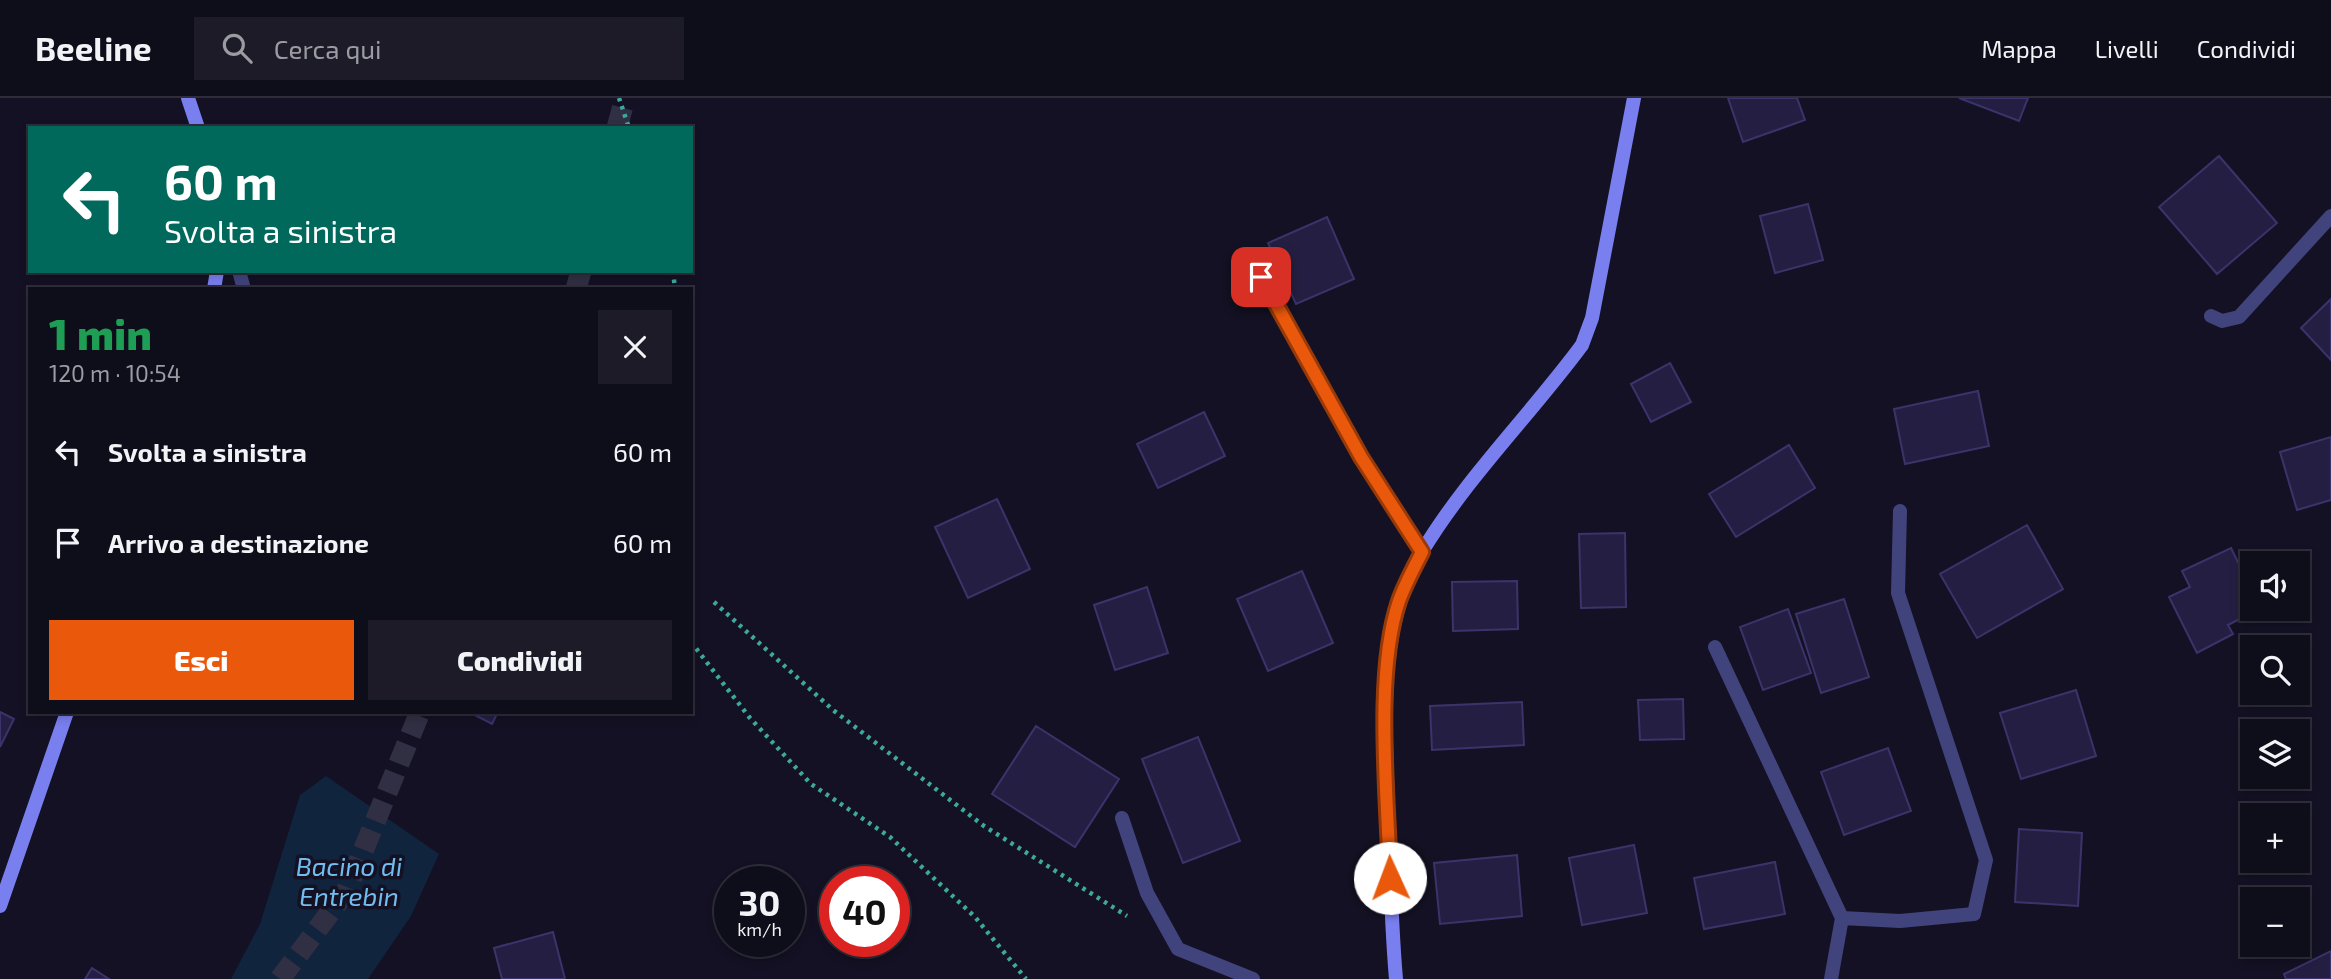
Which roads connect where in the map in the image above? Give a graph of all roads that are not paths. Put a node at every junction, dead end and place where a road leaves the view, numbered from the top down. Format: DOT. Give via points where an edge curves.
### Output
graph roads {
  1 [pos="188,98"];
  2 [pos="1634,98"];
  3 [pos="197,126"];
  4 [pos="2331,216"];
  5 [pos="1261,277"];
  6 [pos="2211,316"];
  7 [pos="1900,511"];
  8 [pos="1422,552"];
  9 [pos="1714,647"];
  10 [pos="66,714"];
  11 [pos="1122,818"];
  12 [pos="0,906"];
  13 [pos="1842,918"];
  14 [pos="1253,979"];
  15 [pos="1396,979"];
  16 [pos="1831,979"];
  1 -- 3 [label="street"];
  2 -- 8 [label="street" via="1592,318 1582,345 1459,498"];
  4 -- 6 [label="street" via="2239,317 2222,321"];
  5 -- 8 [label="street" via="1361,457"];
  7 -- 13 [label="street" via="1898,593 1986,860 1974,914 1900,921"];
  8 -- 15 [label="street" via="1399,601 1385,697"];
  9 -- 13 [label="street"];
  10 -- 12 [label="street"];
  11 -- 14 [label="street" via="1146,893 1178,948"];
  13 -- 16 [label="street"];
}
